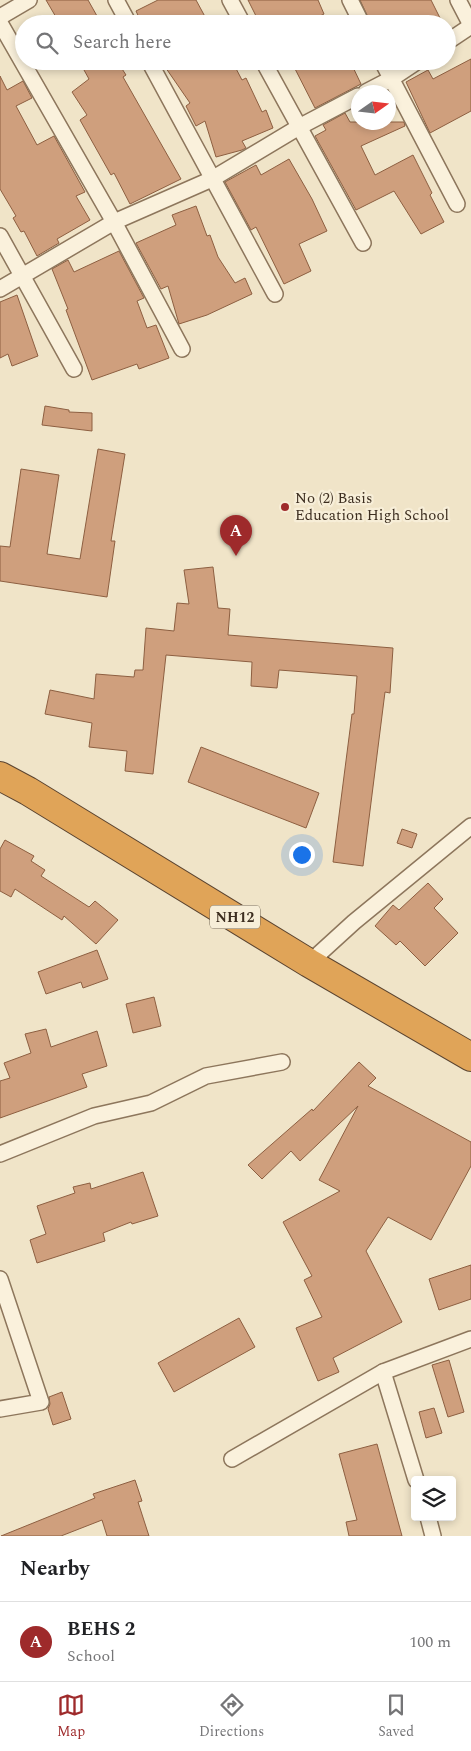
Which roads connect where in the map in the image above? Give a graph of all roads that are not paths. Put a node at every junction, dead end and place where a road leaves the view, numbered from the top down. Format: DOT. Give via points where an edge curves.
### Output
graph roads {
  1 [pos="29,0"];
  2 [pos="116,0"];
  3 [pos="230,0"];
  4 [pos="350,0"];
  5 [pos="458,0"];
  6 [pos="124,15"];
  7 [pos="238,15"];
  8 [pos="358,15"];
  9 [pos="0,17"];
  10 [pos="0,23"];
  11 [pos="471,26"];
  12 [pos="456,36"];
  13 [pos="15,49"];
  14 [pos="27,70"];
  15 [pos="154,70"];
  16 [pos="268,70"];
  17 [pos="386,70"];
  18 [pos="404,70"];
  19 [pos="391,79"];
  20 [pos="379,85"];
  21 [pos="351,100"];
  22 [pos="299,127"];
  23 [pos="212,179"];
  24 [pos="457,204"];
  25 [pos="114,222"];
  26 [pos="0,236"];
  27 [pos="363,243"];
  28 [pos="23,276"];
  29 [pos="0,289"];
  30 [pos="275,294"];
  31 [pos="182,349"];
  32 [pos="74,369"];
  33 [pos="0,776"];
  34 [pos="471,826"];
  35 [pos="309,963"];
  36 [pos="471,1057"];
  37 [pos="282,1062"];
  38 [pos="0,1154"];
  39 [pos="0,1279"];
  40 [pos="471,1338"];
  41 [pos="383,1372"];
  42 [pos="0,1409"];
  43 [pos="232,1459"];
  44 [pos="415,1476"];
  45 [pos="429,1521"];
  46 [pos="434,1536"];
  1 -- 9 [label="street"];
  2 -- 6 [label="street"];
  3 -- 7 [label="street"];
  4 -- 8 [label="street"];
  5 -- 11 [label="street"];
  10 -- 13 [label="street"];
  11 -- 12 [label="street"];
  14 -- 25 [label="street"];
  15 -- 23 [label="street"];
  16 -- 22 [label="street"];
  17 -- 19 [label="street"];
  18 -- 19 [label="street"];
  19 -- 20 [label="street"];
  19 -- 24 [label="street"];
  21 -- 22 [label="street"];
  22 -- 23 [label="street"];
  22 -- 27 [label="street"];
  23 -- 25 [label="street"];
  23 -- 30 [label="street"];
  25 -- 28 [label="street"];
  25 -- 31 [label="street"];
  26 -- 28 [label="street"];
  28 -- 29 [label="street"];
  28 -- 32 [label="street"];
  33 -- 35 [label="highway, NH12"];
  34 -- 35 [label="street"];
  35 -- 36 [label="highway, NH12"];
  37 -- 38 [label="street" via="206,1076 151,1103 94,1116"];
  39 -- 42 [label="street" via="41,1402"];
  40 -- 41 [label="street"];
  41 -- 43 [label="street"];
  41 -- 44 [label="street"];
  45 -- 46 [label="street"];
}
